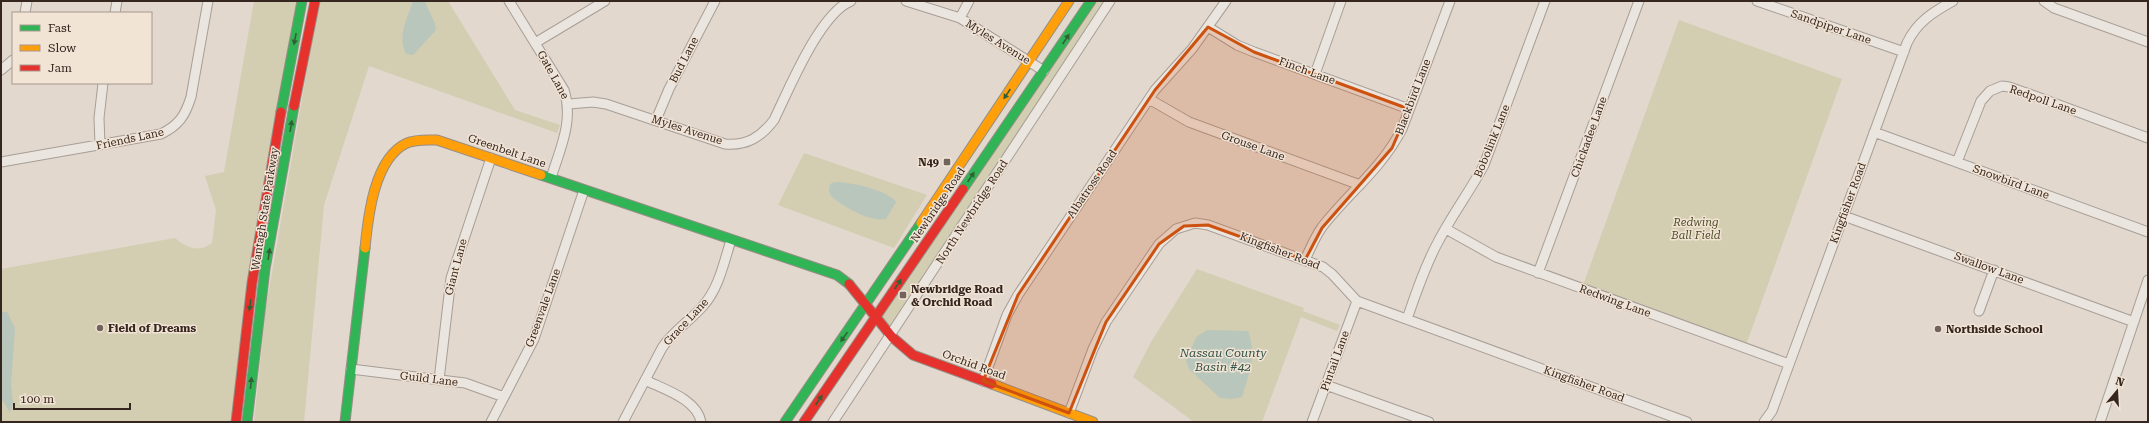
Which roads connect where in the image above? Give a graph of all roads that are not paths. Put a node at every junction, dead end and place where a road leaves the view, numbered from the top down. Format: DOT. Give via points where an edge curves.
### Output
graph roads {
  1 [pos="27,1"];
  2 [pos="117,1"];
  3 [pos="208,1"];
  4 [pos="302,1"];
  5 [pos="315,1"];
  6 [pos="509,1"];
  7 [pos="604,1"];
  8 [pos="715,1"];
  9 [pos="851,1"];
  10 [pos="906,1"];
  11 [pos="968,1"];
  12 [pos="1069,1"];
  13 [pos="1092,1"];
  14 [pos="1110,1"];
  15 [pos="1226,1"];
  16 [pos="1341,1"];
  17 [pos="1450,1"];
  18 [pos="1545,1"];
  19 [pos="1639,1"];
  20 [pos="1757,1"];
  21 [pos="1953,1"];
  22 [pos="2044,1"];
  23 [pos="25,12"];
  24 [pos="115,12"];
  25 [pos="960,18"];
  26 [pos="1208,27"];
  27 [pos="2148,42"];
  28 [pos="535,43"];
  29 [pos="1904,52"];
  30 [pos="12,61"];
  31 [pos="1029,61"];
  32 [pos="1,70"];
  33 [pos="1044,71"];
  34 [pos="1314,74"];
  35 [pos="103,84"];
  36 [pos="1149,99"];
  37 [pos="569,104"];
  38 [pos="1410,109"];
  39 [pos="656,120"];
  40 [pos="1874,132"];
  41 [pos="2148,138"];
  42 [pos="100,145"];
  43 [pos="492,158"];
  44 [pos="1,162"];
  45 [pos="1957,162"];
  46 [pos="551,178"];
  47 [pos="1360,185"];
  48 [pos="584,190"];
  49 [pos="1844,216"];
  50 [pos="1446,229"];
  51 [pos="2148,232"];
  52 [pos="731,240"];
  53 [pos="1305,260"];
  54 [pos="1994,270"];
  55 [pos="1538,273"];
  56 [pos="2148,280"];
  57 [pos="1357,301"];
  58 [pos="866,304"];
  59 [pos="1979,311"];
  60 [pos="876,316"];
  61 [pos="1407,319"];
  62 [pos="2134,322"];
  63 [pos="890,336"];
  64 [pos="1789,364"];
  65 [pos="351,370"];
  66 [pos="439,380"];
  67 [pos="645,380"];
  68 [pos="983,381"];
  69 [pos="1326,385"];
  70 [pos="504,397"];
  71 [pos="1069,413"];
  72 [pos="1662,413"];
  73 [pos="236,422"];
  74 [pos="247,422"];
  75 [pos="345,422"];
  76 [pos="491,422"];
  77 [pos="623,422"];
  78 [pos="701,422"];
  79 [pos="785,422"];
  80 [pos="804,422"];
  81 [pos="835,422"];
  82 [pos="1093,422"];
  83 [pos="1312,422"];
  84 [pos="1429,422"];
  85 [pos="1658,422"];
  86 [pos="1686,422"];
  87 [pos="1764,422"];
  88 [pos="2100,422"];
  1 -- 23 [label="street"];
  2 -- 24 [label="street"];
  3 -- 42 [label="street, Friends Lane" via="191,97 182,120 161,134"];
  4 -- 73 [label="main road, Wantagh State Parkway, one-way" via="252,283"];
  74 -- 5 [label="main road, Wantagh State Parkway, one-way" via="256,338 274,225"];
  6 -- 28 [label="street, Gate Lane"];
  7 -- 28 [label="street"];
  8 -- 39 [label="street, Bud Lane" via="669,89"];
  9 -- 39 [label="street, Myles Avenue" via="839,7 822,25 774,120 765,132 757,137 743,143 725,144"];
  10 -- 25 [label="street, Myles Avenue"];
  11 -- 25 [label="street"];
  12 -- 31 [label="main road, Newbridge Road"];
  33 -- 13 [label="main road, Newbridge Road, one-way"];
  14 -- 63 [label="street, North Newbridge Road"];
  15 -- 26 [label="street, Albatross Road"];
  16 -- 34 [label="street"];
  17 -- 38 [label="street, Blackbird Lane"];
  18 -- 50 [label="street, Bobolink Lane" via="1484,165"];
  19 -- 55 [label="street, Chickadee Lane"];
  20 -- 29 [label="street, Sandpiper Lane"];
  21 -- 29 [label="street, Kingfisher Road" via="1920,22 1911,34"];
  22 -- 27 [label="street" via="2054,8"];
  25 -- 31 [label="street, Myles Avenue"];
  26 -- 34 [label="street, Finch Lane" via="1237,45"];
  26 -- 36 [label="street, Albatross Road"];
  28 -- 37 [label="street, Gate Lane" via="564,90"];
  29 -- 40 [label="street, Kingfisher Road"];
  30 -- 32 [label="street"];
  31 -- 33 [label="street, Myles Avenue"];
  31 -- 58 [label="main road, Newbridge Road, one-way"];
  60 -- 33 [label="main road, Newbridge Road, one-way"];
  34 -- 38 [label="street, Finch Lane"];
  35 -- 42 [label="street" via="99,118"];
  36 -- 47 [label="street, Grouse Lane" via="1189,122"];
  36 -- 68 [label="street, Albatross Road" via="1018,295 1007,315"];
  37 -- 39 [label="street, Myles Avenue" via="606,104"];
  37 -- 46 [label="street, Gate Lane" via="567,130"];
  38 -- 47 [label="street, Blackbird Lane" via="1392,148"];
  40 -- 45 [label="street, Snowbird Lane"];
  40 -- 49 [label="street, Kingfisher Road"];
  41 -- 45 [label="street, Redpoll Lane" via="2002,86 1990,91 1981,101"];
  42 -- 44 [label="street, Friends Lane"];
  43 -- 46 [label="main road, Greenbelt Lane"];
  43 -- 65 [label="main road, Greenbelt Lane" via="424,138 404,143 388,158 368,217"];
  43 -- 66 [label="street, Giant Lane" via="451,278"];
  45 -- 51 [label="street, Snowbird Lane"];
  46 -- 48 [label="main road, Greenbelt Lane"];
  47 -- 53 [label="street, Blackbird Lane" via="1322,228"];
  48 -- 52 [label="main road, Greenbelt Lane"];
  48 -- 70 [label="street, Greenvale Lane" via="534,339"];
  49 -- 54 [label="street, Swallow Lane"];
  49 -- 64 [label="street, Kingfisher Road"];
  50 -- 55 [label="street, Redwing Lane" via="1496,257"];
  50 -- 61 [label="street, Bobolink Lane" via="1427,263"];
  52 -- 58 [label="main road, Greenbelt Lane" via="838,275 849,283"];
  52 -- 67 [label="street, Grace Lane" via="711,295 695,314 669,337"];
  53 -- 57 [label="street, Kingfisher Road" via="1323,267 1332,274"];
  53 -- 71 [label="street, Kingfisher Road" via="1208,224 1195,224 1176,229 1159,244 1106,322 1093,348"];
  54 -- 59 [label="street"];
  54 -- 62 [label="street, Swallow Lane"];
  55 -- 64 [label="street, Redwing Lane"];
  56 -- 62 [label="street"];
  57 -- 61 [label="street, Kingfisher Road"];
  57 -- 69 [label="street, Pintail Lane"];
  58 -- 60 [label="main road, Orchid Road"];
  58 -- 79 [label="main road, Newbridge Road, one-way"];
  60 -- 63 [label="main road, Orchid Road"];
  80 -- 60 [label="main road, Newbridge Road, one-way"];
  61 -- 72 [label="street, Kingfisher Road"];
  62 -- 88 [label="street"];
  63 -- 68 [label="main road, Orchid Road" via="913,355"];
  63 -- 81 [label="street, North Newbridge Road"];
  64 -- 87 [label="street, Kingfisher Road" via="1772,411"];
  65 -- 66 [label="street, Guild Lane"];
  65 -- 75 [label="main road, Greenbelt Lane"];
  66 -- 70 [label="street, Guild Lane" via="465,383"];
  67 -- 77 [label="street, Grace Lane"];
  67 -- 78 [label="street" via="689,403 696,410"];
  68 -- 71 [label="main road, Orchid Road"];
  69 -- 83 [label="street, Pintail Lane"];
  69 -- 84 [label="street"];
  70 -- 76 [label="street, Greenvale Lane"];
  71 -- 82 [label="main road, Orchid Road"];
  72 -- 85 [label="street"];
  72 -- 86 [label="street, Kingfisher Road"];
}
